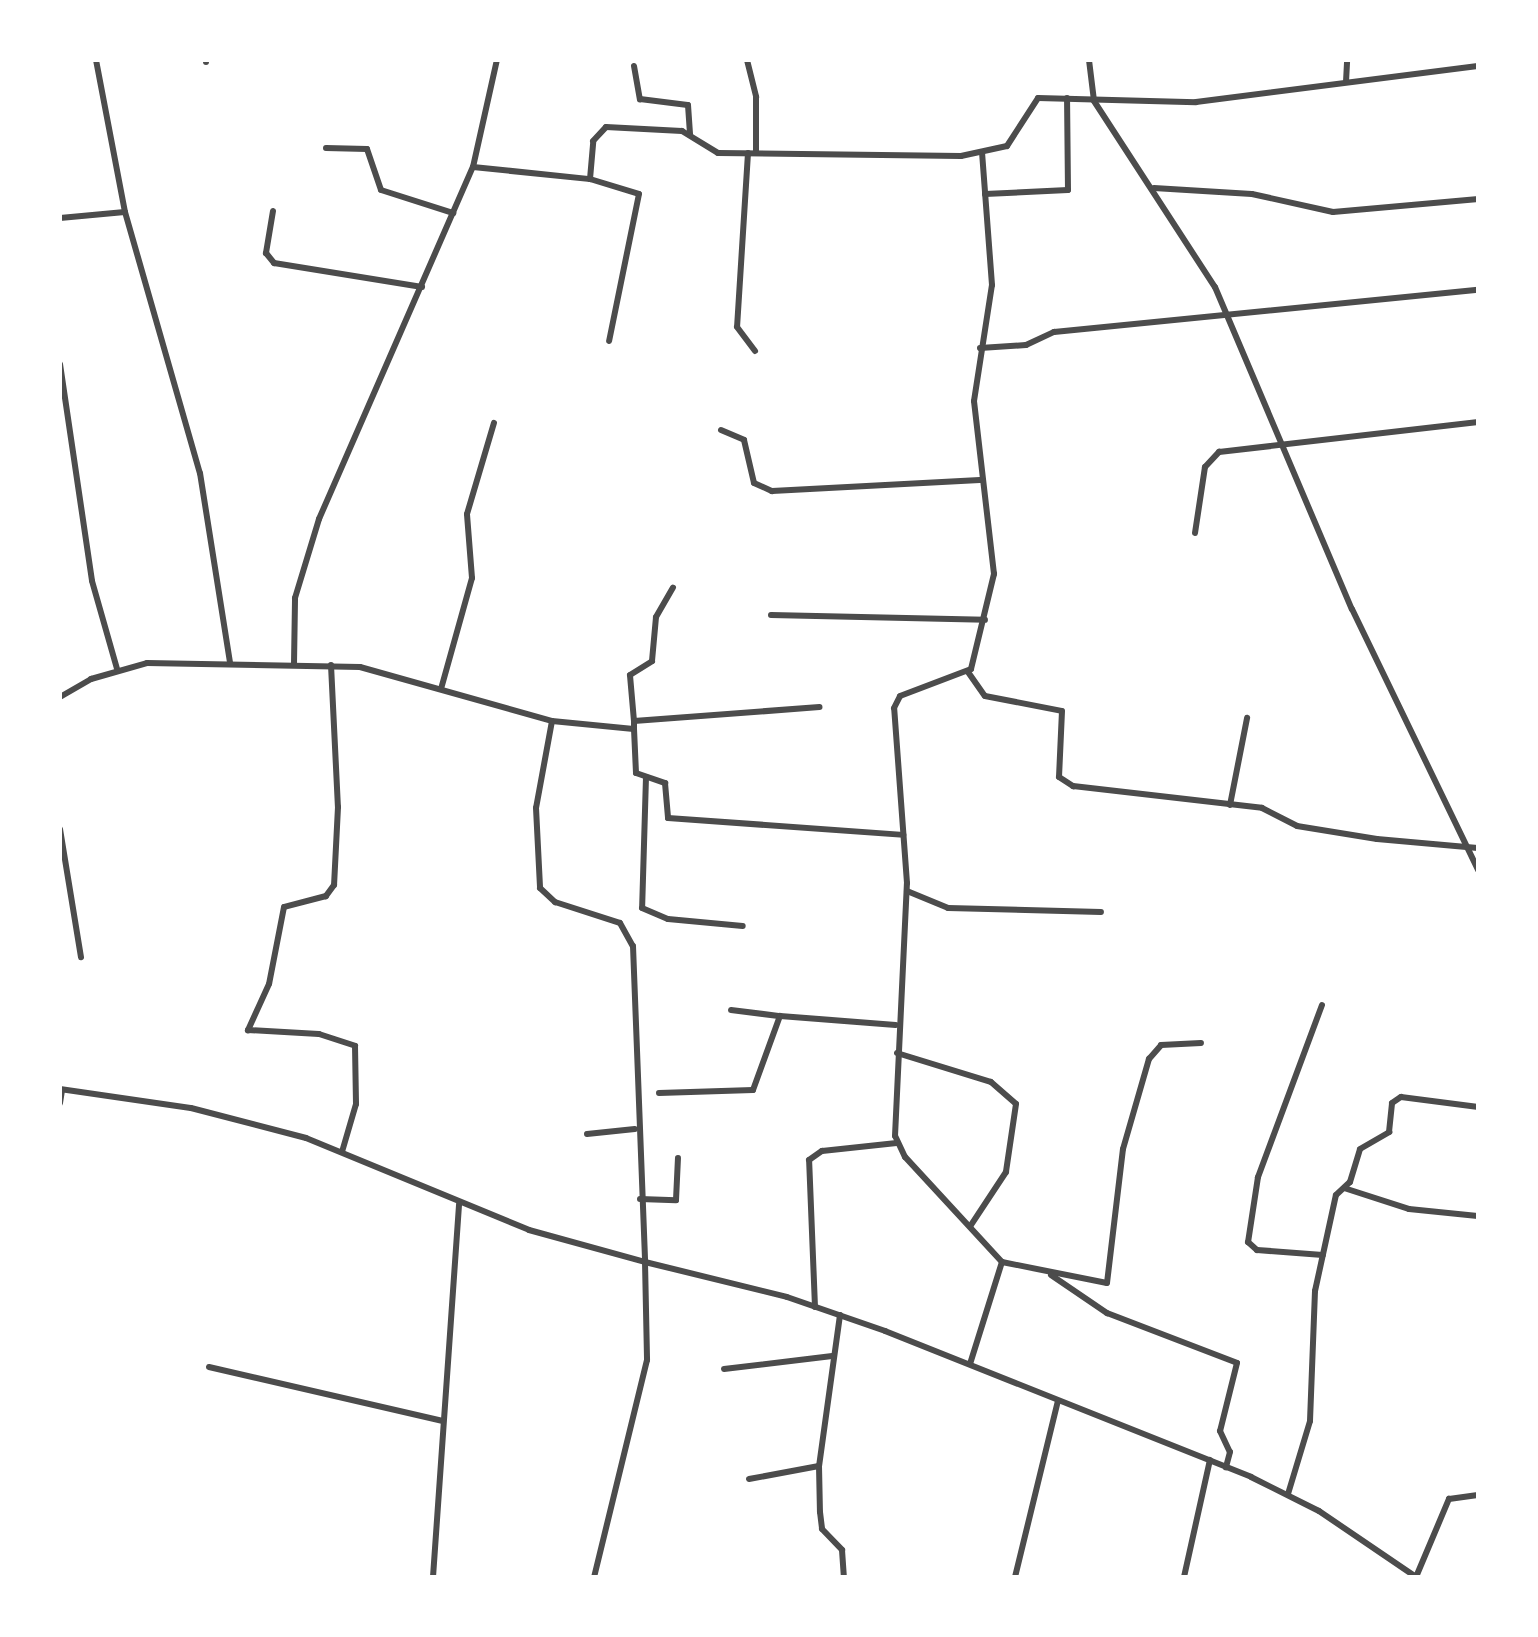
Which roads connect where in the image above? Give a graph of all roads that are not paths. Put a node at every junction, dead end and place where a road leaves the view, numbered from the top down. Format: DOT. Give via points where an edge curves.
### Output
graph roads {
  1 [pos="96,60"];
  2 [pos="497,60"];
  3 [pos="747,60"];
  4 [pos="1089,60"];
  5 [pos="1348,60"];
  6 [pos="634,66"];
  7 [pos="1478,66"];
  8 [pos="1346,82"];
  9 [pos="1066,98"];
  10 [pos="1094,100"];
  11 [pos="690,135"];
  12 [pos="326,148"];
  13 [pos="752,153"];
  14 [pos="982,153"];
  15 [pos="473,168"];
  16 [pos="590,178"];
  17 [pos="1154,188"];
  18 [pos="985,194"];
  19 [pos="1478,200"];
  20 [pos="125,212"];
  21 [pos="273,212"];
  22 [pos="453,213"];
  23 [pos="60,218"];
  24 [pos="422,286"];
  25 [pos="1478,290"];
  26 [pos="1224,313"];
  27 [pos="609,340"];
  28 [pos="980,348"];
  29 [pos="755,351"];
  30 [pos="60,364"];
  31 [pos="1478,422"];
  32 [pos="494,423"];
  33 [pos="721,430"];
  34 [pos="1286,446"];
  35 [pos="980,480"];
  36 [pos="1195,533"];
  37 [pos="673,588"];
  38 [pos="771,616"];
  39 [pos="985,620"];
  40 [pos="230,663"];
  41 [pos="294,664"];
  42 [pos="331,666"];
  43 [pos="117,669"];
  44 [pos="968,672"];
  45 [pos="441,689"];
  46 [pos="60,697"];
  47 [pos="819,707"];
  48 [pos="1247,718"];
  49 [pos="552,721"];
  50 [pos="634,725"];
  51 [pos="646,776"];
  52 [pos="1230,804"];
  53 [pos="60,829"];
  54 [pos="903,836"];
  55 [pos="1466,846"];
  56 [pos="1478,848"];
  57 [pos="1478,870"];
  58 [pos="906,891"];
  59 [pos="1102,912"];
  60 [pos="744,926"];
  61 [pos="82,957"];
  62 [pos="1322,1005"];
  63 [pos="730,1010"];
  64 [pos="780,1016"];
  65 [pos="896,1025"];
  66 [pos="1202,1043"];
  67 [pos="896,1054"];
  68 [pos="61,1090"];
  69 [pos="659,1093"];
  70 [pos="60,1102"];
  71 [pos="1478,1107"];
  72 [pos="636,1130"];
  73 [pos="587,1134"];
  74 [pos="897,1143"];
  75 [pos="342,1152"];
  76 [pos="678,1158"];
  77 [pos="1343,1188"];
  78 [pos="640,1199"];
  79 [pos="459,1204"];
  80 [pos="1478,1216"];
  81 [pos="971,1226"];
  82 [pos="1323,1255"];
  83 [pos="645,1262"];
  84 [pos="1002,1262"];
  85 [pos="1051,1276"];
  86 [pos="816,1307"];
  87 [pos="840,1315"];
  88 [pos="832,1356"];
  89 [pos="970,1364"];
  90 [pos="209,1367"];
  91 [pos="724,1369"];
  92 [pos="1058,1401"];
  93 [pos="443,1421"];
  94 [pos="1210,1460"];
  95 [pos="819,1466"];
  96 [pos="1226,1466"];
  97 [pos="750,1479"];
  98 [pos="1288,1494"];
  99 [pos="1478,1495"];
  100 [pos="433,1577"];
  101 [pos="594,1577"];
  102 [pos="844,1577"];
  103 [pos="1015,1577"];
  104 [pos="1184,1577"];
  105 [pos="1416,1577"];
  1 -- 20 [label="street"];
  2 -- 15 [label="street"];
  3 -- 13 [label="street" via="756,97"];
  4 -- 10 [label="street"];
  5 -- 8 [label="street"];
  6 -- 11 [label="street" via="640,99 688,106"];
  7 -- 8 [label="street"];
  8 -- 10 [label="street" via="1196,102"];
  9 -- 10 [label="street"];
  9 -- 14 [label="street" via="1038,98 1016,138"];
  9 -- 18 [label="street" via="1068,190"];
  10 -- 17 [label="street"];
  11 -- 13 [label="street" via="718,153"];
  11 -- 16 [label="street" via="599,130"];
  12 -- 22 [label="street" via="367,150 381,190"];
  13 -- 14 [label="street"];
  13 -- 29 [label="street" via="737,327"];
  14 -- 18 [label="street"];
  15 -- 16 [label="street"];
  15 -- 22 [label="street"];
  16 -- 27 [label="street" via="640,194"];
  17 -- 19 [label="street" via="1252,194 1333,212"];
  17 -- 26 [label="street" via="1200,259"];
  18 -- 28 [label="street" via="992,285"];
  20 -- 23 [label="street"];
  20 -- 40 [label="street" via="200,473"];
  21 -- 24 [label="street" via="270,261"];
  22 -- 24 [label="street"];
  24 -- 41 [label="street" via="319,519 296,598"];
  25 -- 26 [label="street"];
  26 -- 28 [label="street"];
  26 -- 34 [label="street"];
  28 -- 35 [label="street" via="974,400"];
  30 -- 43 [label="street" via="92,581"];
  31 -- 34 [label="street"];
  32 -- 45 [label="street" via="468,514 472,578"];
  33 -- 35 [label="street" via="744,440 754,483 772,491"];
  34 -- 36 [label="street" via="1219,452 1210,459"];
  34 -- 55 [label="street" via="1352,609"];
  35 -- 39 [label="street" via="995,550"];
  37 -- 50 [label="street" via="656,617 652,661 632,671"];
  38 -- 39 [label="street"];
  39 -- 44 [label="street"];
  40 -- 41 [label="street"];
  40 -- 43 [label="street"];
  41 -- 42 [label="street"];
  42 -- 45 [label="street" via="378,669"];
  42 -- 75 [label="street" via="338,807 334,886 326,896 284,907 269,984 248,1030 320,1034 355,1046 356,1104"];
  43 -- 46 [label="street"];
  44 -- 52 [label="street" via="985,696 1062,711 1058,768 1068,784"];
  44 -- 54 [label="street" via="894,702"];
  45 -- 49 [label="street"];
  47 -- 50 [label="street"];
  48 -- 52 [label="street"];
  49 -- 50 [label="street"];
  49 -- 72 [label="street" via="536,808 537,874 555,902 620,924 630,934"];
  50 -- 51 [label="street" via="636,773"];
  51 -- 54 [label="street" via="667,785 668,818"];
  51 -- 60 [label="street" via="642,908 668,918"];
  52 -- 55 [label="street" via="1262,808 1297,826"];
  53 -- 61 [label="street"];
  54 -- 58 [label="street"];
  55 -- 56 [label="street"];
  55 -- 57 [label="street"];
  58 -- 59 [label="street" via="948,908"];
  58 -- 65 [label="street"];
  62 -- 82 [label="street" via="1258,1177 1248,1242 1257,1250"];
  63 -- 64 [label="street"];
  64 -- 65 [label="street"];
  64 -- 69 [label="street" via="753,1090"];
  65 -- 67 [label="street"];
  66 -- 85 [label="street" via="1161,1045 1150,1059 1123,1149 1108,1282"];
  67 -- 74 [label="street"];
  67 -- 81 [label="street" via="991,1082 1016,1104 1006,1172"];
  68 -- 70 [label="street"];
  68 -- 75 [label="street" via="192,1108"];
  71 -- 77 [label="street" via="1401,1096 1392,1104 1390,1132 1360,1149"];
  72 -- 73 [label="street"];
  72 -- 78 [label="street"];
  74 -- 81 [label="street"];
  74 -- 86 [label="street" via="822,1150 809,1160"];
  75 -- 79 [label="street"];
  76 -- 78 [label="street" via="676,1200"];
  77 -- 80 [label="street" via="1409,1209"];
  77 -- 82 [label="street"];
  78 -- 83 [label="street"];
  79 -- 83 [label="street"];
  79 -- 93 [label="street"];
  81 -- 84 [label="street"];
  82 -- 98 [label="street" via="1310,1421"];
  83 -- 86 [label="street"];
  83 -- 101 [label="street" via="646,1360"];
  84 -- 85 [label="street"];
  84 -- 89 [label="street"];
  85 -- 96 [label="street" via="1108,1313 1238,1363 1220,1431 1230,1452"];
  86 -- 87 [label="street"];
  87 -- 88 [label="street"];
  87 -- 89 [label="street"];
  88 -- 91 [label="street"];
  88 -- 95 [label="street"];
  89 -- 92 [label="street"];
  90 -- 93 [label="street"];
  92 -- 94 [label="street"];
  92 -- 103 [label="street"];
  93 -- 100 [label="street"];
  94 -- 96 [label="street"];
  94 -- 104 [label="street"];
  95 -- 97 [label="street"];
  95 -- 102 [label="street" via="822,1529 842,1550"];
  96 -- 98 [label="street"];
  98 -- 105 [label="street"];
  99 -- 105 [label="street" via="1450,1500"];
}
